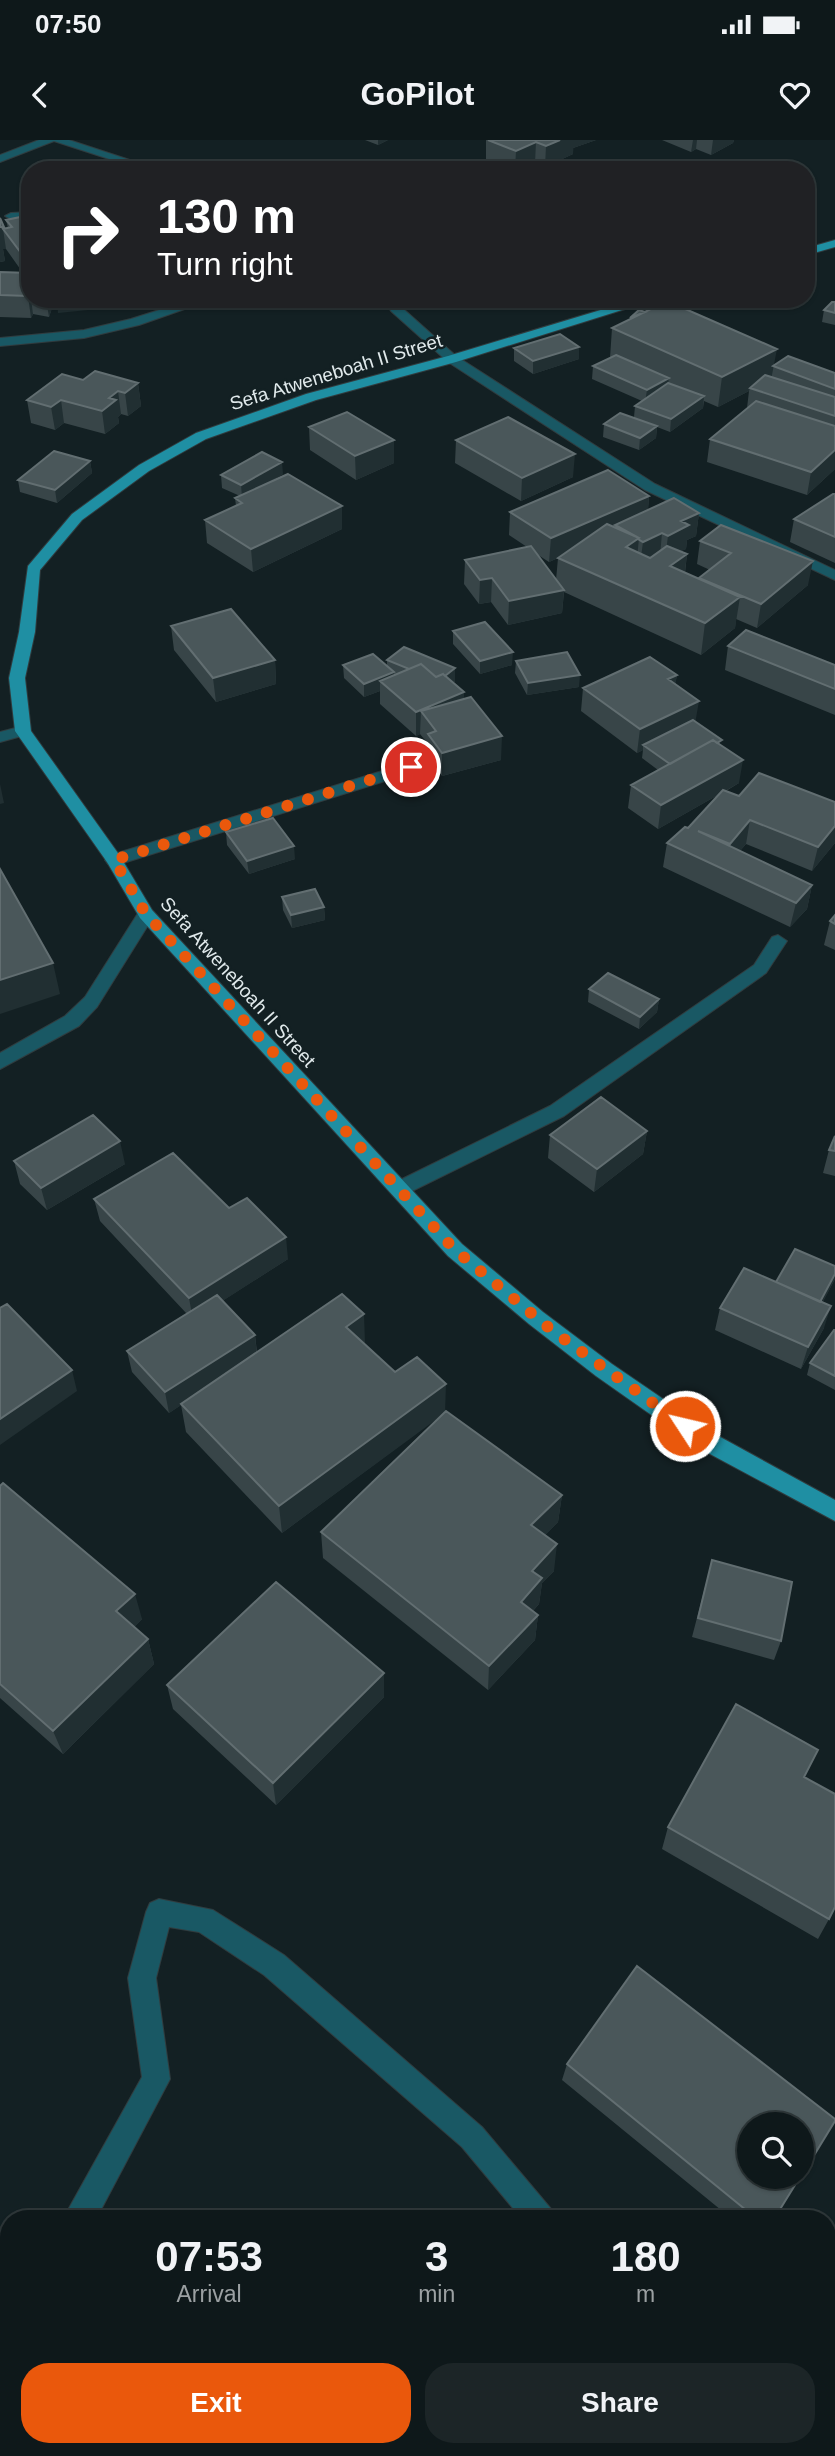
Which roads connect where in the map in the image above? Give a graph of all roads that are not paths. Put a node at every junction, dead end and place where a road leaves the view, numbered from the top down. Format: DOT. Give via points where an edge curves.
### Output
graph roads {
  1 [pos="49,140"];
  2 [pos="58,140"];
  3 [pos="0,159"];
  4 [pos="126,161"];
  5 [pos="21,215"];
  6 [pos="11,216"];
  7 [pos="835,243"];
  8 [pos="815,249"];
  9 [pos="180,308"];
  10 [pos="395,308"];
  11 [pos="621,308"];
  12 [pos="0,342"];
  13 [pos="452,359"];
  14 [pos="835,576"];
  15 [pos="23,732"];
  16 [pos="0,737"];
  17 [pos="411,767"];
  18 [pos="114,860"];
  19 [pos="146,914"];
  20 [pos="778,941"];
  21 [pos="0,1062"];
  22 [pos="398,1189"];
  23 [pos="835,1511"];
  24 [pos="85,2210"];
  25 [pos="533,2210"];
  1 -- 3 [label="street"];
  2 -- 4 [label="street"];
  5 -- 6 [label="street"];
  7 -- 8 [label="main road"];
  9 -- 12 [label="street" via="84,334"];
  10 -- 13 [label="street"];
  11 -- 13 [label="main road, Sefa Atweneboah II Street"];
  13 -- 14 [label="street" via="650,486"];
  13 -- 15 [label="main road, Sefa Atweneboah II Street" via="311,397 201,436 144,468 77,517 33,569 17,678"];
  15 -- 16 [label="street"];
  15 -- 18 [label="main road, Sefa Atweneboah II Street"];
  17 -- 18 [label="street"];
  18 -- 19 [label="main road, Sefa Atweneboah II Street"];
  19 -- 21 [label="street" via="91,1002 72,1021"];
  19 -- 22 [label="main road, Sefa Atweneboah II Street"];
  20 -- 22 [label="street" via="760,970 557,1111"];
  22 -- 23 [label="main road, Sefa Atweneboah II Street" via="455,1250 604,1370 705,1440"];
  24 -- 25 [label="street" via="156,2080 142,1978 159,1912 204,1919 274,1965 472,2137"];
}
